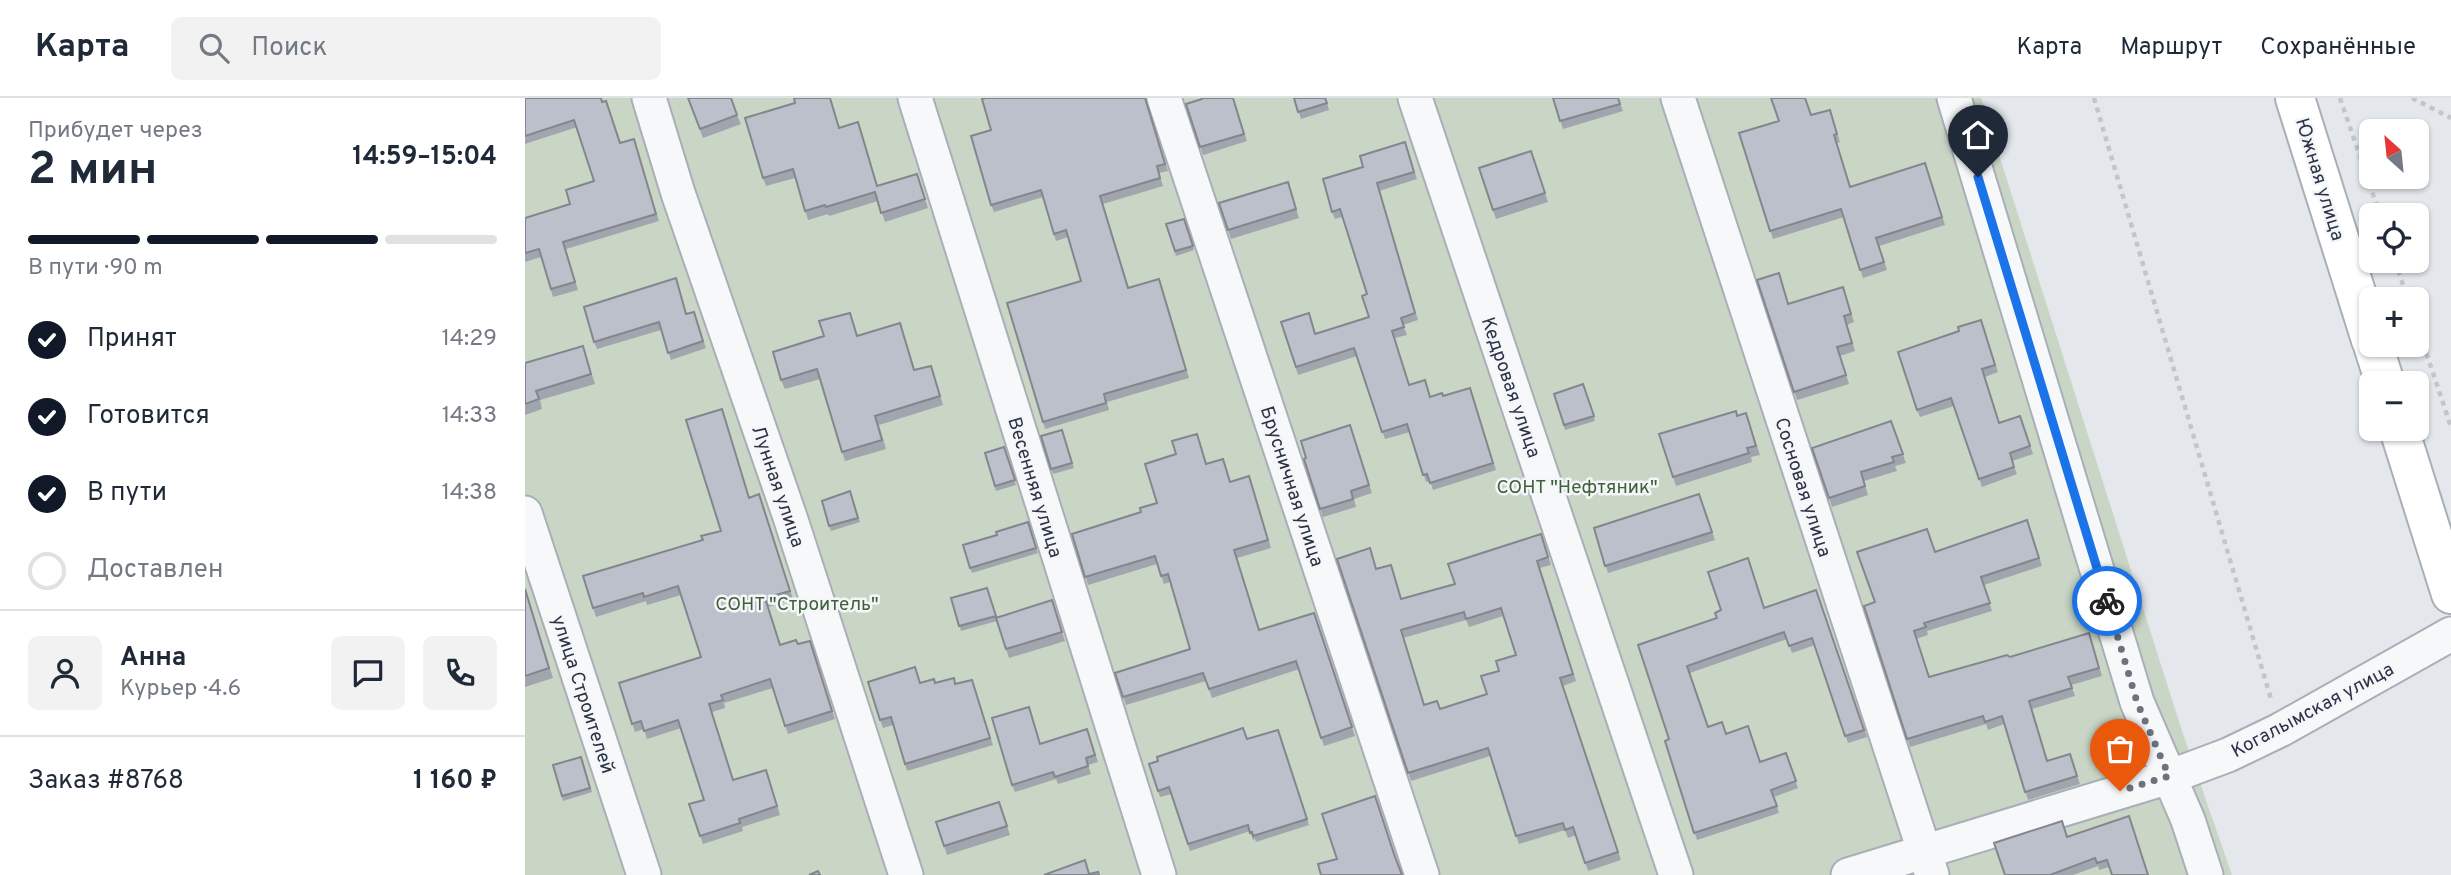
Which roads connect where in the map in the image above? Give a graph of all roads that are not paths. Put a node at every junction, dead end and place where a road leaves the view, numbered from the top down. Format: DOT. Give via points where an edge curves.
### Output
graph roads {
  1 [pos="649,98"];
  2 [pos="915,98"];
  3 [pos="1164,98"];
  4 [pos="1415,98"];
  5 [pos="1678,98"];
  6 [pos="1954,98"];
  7 [pos="2295,98"];
  8 [pos="2359,301"];
  9 [pos="2403,441"];
  10 [pos="525,513"];
  11 [pos="2451,594"];
  12 [pos="2451,634"];
  13 [pos="2169,776"];
  14 [pos="1928,863"];
  15 [pos="645,875"];
  16 [pos="906,875"];
  17 [pos="1159,875"];
  18 [pos="1422,875"];
  19 [pos="1676,875"];
  20 [pos="1848,875"];
  21 [pos="2206,875"];
  1 -- 16 [label="street, Лунная улица"];
  2 -- 17 [label="street, Весенняя улица"];
  3 -- 18 [label="street, Брусничная улица"];
  4 -- 19 [label="street, Кедровая улица"];
  5 -- 14 [label="street, Сосновая улица"];
  6 -- 13 [label="street" via="2137,702"];
  7 -- 8 [label="street, Южная улица"];
  9 -- 11 [label="street"];
  10 -- 15 [label="street, улица Строителей"];
  12 -- 13 [label="street, Когалымская улица" via="2280,730"];
  13 -- 14 [label="street, Когалымская улица"];
  13 -- 21 [label="street"];
  14 -- 20 [label="street, Когалымская улица"];
}
